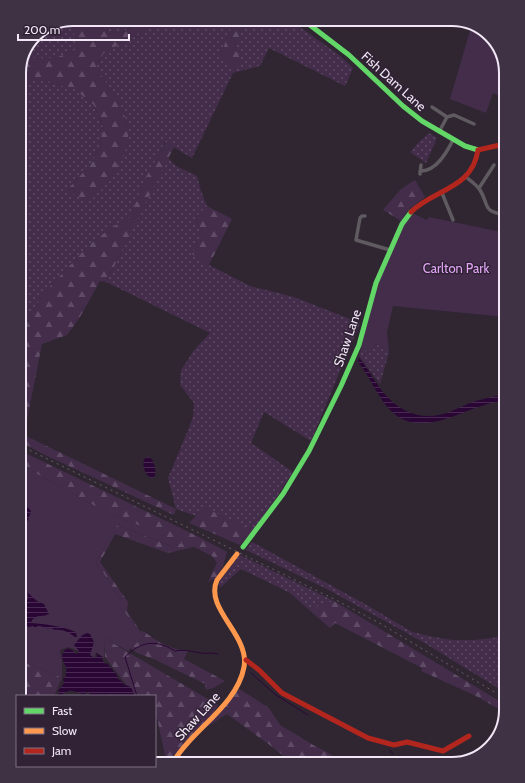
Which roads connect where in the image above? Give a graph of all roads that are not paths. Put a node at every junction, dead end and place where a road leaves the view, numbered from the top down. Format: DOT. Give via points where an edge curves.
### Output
graph roads {
  1 [pos="312,27"];
  2 [pos="432,107"];
  3 [pos="447,116"];
  4 [pos="474,124"];
  5 [pos="439,132"];
  6 [pos="453,140"];
  7 [pos="499,145"];
  8 [pos="478,150"];
  9 [pos="421,165"];
  10 [pos="494,165"];
  11 [pos="466,177"];
  12 [pos="479,188"];
  13 [pos="442,193"];
  14 [pos="499,213"];
  15 [pos="365,216"];
  16 [pos="453,220"];
  17 [pos="390,250"];
  18 [pos="243,547"];
  19 [pos="237,554"];
  20 [pos="246,660"];
  21 [pos="469,736"];
  22 [pos="177,757"];
  1 -- 5 [label="street, Fish Dam Lane" via="349,55 403,106"];
  2 -- 3 [label="street"];
  3 -- 4 [label="street" via="454,115"];
  3 -- 5 [label="street"];
  5 -- 6 [label="street, Fish Dam Lane"];
  6 -- 8 [label="street, Fish Dam Lane"];
  6 -- 9 [label="street" via="445,155 429,170 420,172"];
  7 -- 8 [label="street"];
  8 -- 11 [label="street, Shaw Lane"];
  10 -- 12 [label="street"];
  11 -- 12 [label="street"];
  11 -- 13 [label="street, Shaw Lane"];
  12 -- 14 [label="street" via="488,209"];
  13 -- 16 [label="street"];
  13 -- 17 [label="street, Shaw Lane" via="411,212 397,232"];
  15 -- 17 [label="street" via="360,218 356,240"];
  17 -- 18 [label="street, Shaw Lane" via="376,283 359,345 309,451 283,494"];
  19 -- 20 [label="street" via="218,578 215,593 217,603 242,646"];
  20 -- 21 [label="street" via="282,694 368,738 394,745 407,742 443,751"];
  20 -- 22 [label="street, Shaw Lane" via="237,685 228,698"];
}
